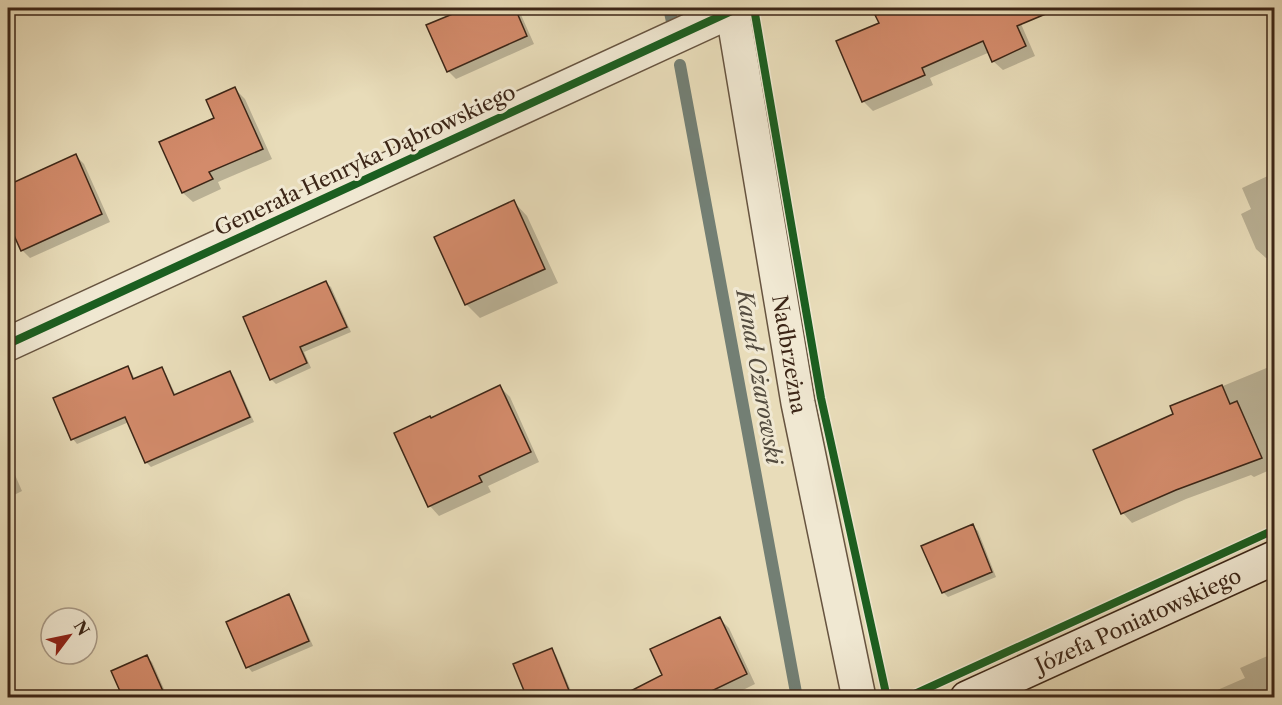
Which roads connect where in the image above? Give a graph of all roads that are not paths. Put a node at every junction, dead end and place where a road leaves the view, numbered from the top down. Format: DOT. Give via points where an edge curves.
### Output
graph roads {
  1 [pos="734,9"];
  2 [pos="8,344"];
  3 [pos="1275,558"];
  4 [pos="860,698"];
  5 [pos="967,698"];
  1 -- 2 [label="street, Generała Henryka Dąbrowskiego"];
  1 -- 4 [label="street, Nadbrzeżna" via="798,404"];
  3 -- 5 [label="street, Józefa Poniatowskiego"];
}
